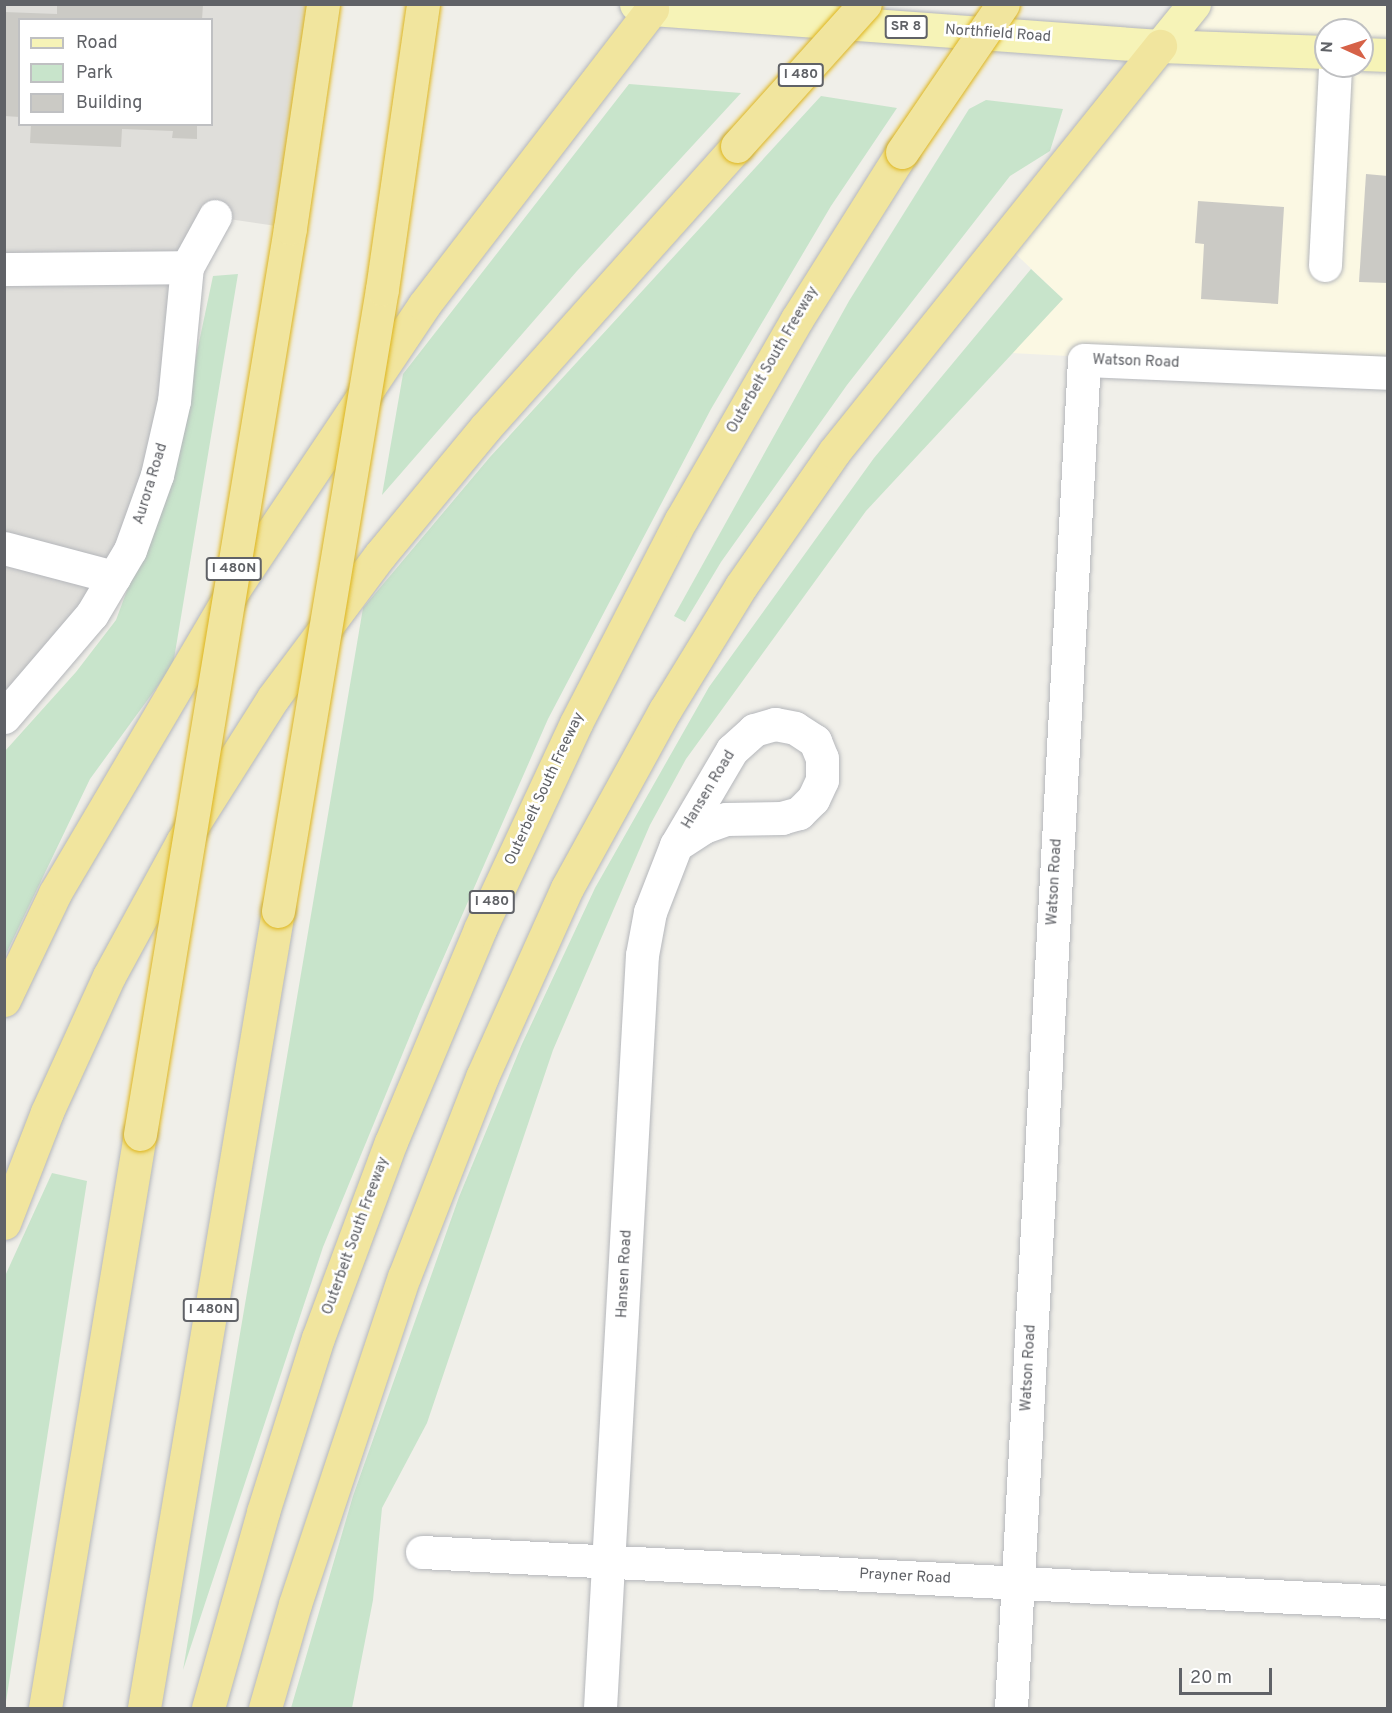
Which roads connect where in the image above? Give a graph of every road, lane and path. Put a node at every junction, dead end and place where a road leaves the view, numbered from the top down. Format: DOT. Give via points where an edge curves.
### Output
graph roads {
  1 [pos="323,4"];
  2 [pos="423,4"];
  3 [pos="865,4"];
  4 [pos="1002,4"];
  5 [pos="1194,4"];
  6 [pos="648,6"];
  7 [pos="1160,46"];
  8 [pos="1314,52"];
  9 [pos="1334,78"];
  10 [pos="215,216"];
  11 [pos="1325,266"];
  12 [pos="187,267"];
  13 [pos="4,269"];
  14 [pos="1388,373"];
  15 [pos="4,548"];
  16 [pos="114,577"];
  17 [pos="4,717"];
  18 [pos="676,845"];
  19 [pos="4,1000"];
  20 [pos="4,1224"];
  21 [pos="422,1552"];
  22 [pos="609,1560"];
  23 [pos="1017,1583"];
  24 [pos="1388,1602"];
  25 [pos="45,1708"];
  26 [pos="144,1708"];
  27 [pos="208,1708"];
  28 [pos="265,1708"];
  29 [pos="600,1708"];
  30 [pos="1011,1708"];
  1 -- 25 [label="highway, I 480N, bridge" via="290,228"];
  2 -- 26 [label="highway, I 480N, bridge" via="382,289"];
  3 -- 20 [label="highway, I 480, bridge" via="485,428 380,555 273,698 182,842 109,976 47,1112"];
  4 -- 27 [label="highway, Outerbelt South Freeway / I 480, bridge" via="796,318 681,520 576,723 480,929 392,1142 318,1338"];
  5 -- 7 [label="main road"];
  6 -- 7 [label="main road, Northfield Road / SR 8"];
  6 -- 19 [label="highway" via="424,305 234,590 55,893"];
  7 -- 8 [label="main road, Northfield Road / SR 8"];
  7 -- 28 [label="highway" via="834,452 723,614 664,710 567,888 482,1077 404,1277 298,1593"];
  9 -- 11 [label="street"];
  10 -- 12 [label="street, Aurora Road"];
  12 -- 13 [label="street"];
  12 -- 16 [label="street, Aurora Road" via="174,401 157,475 130,550"];
  14 -- 23 [label="street, Watson Road" via="1084,360"];
  15 -- 16 [label="street"];
  16 -- 17 [label="street, Aurora Road" via="92,614"];
  18 -- 18 [label="street, Hansen Road" via="732,750 754,730 775,724 795,728 815,741 822,758 822,780 813,799 799,813 782,818 726,819 704,827"];
  18 -- 22 [label="street, Hansen Road" via="650,912 642,955"];
  21 -- 22 [label="street, Prayner Road"];
  22 -- 23 [label="street, Prayner Road"];
  22 -- 29 [label="street, Hansen Road"];
  23 -- 24 [label="street, Prayner Road"];
  23 -- 30 [label="street, Watson Road"];
}
